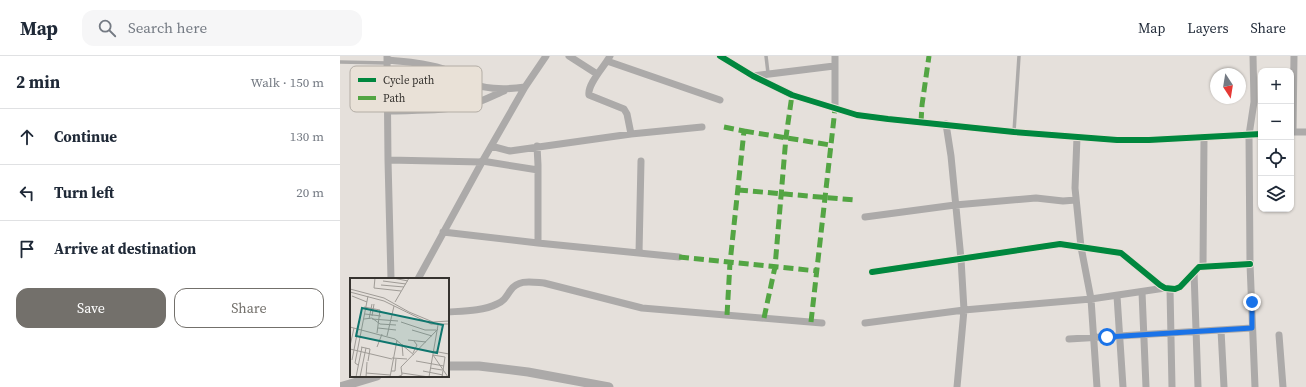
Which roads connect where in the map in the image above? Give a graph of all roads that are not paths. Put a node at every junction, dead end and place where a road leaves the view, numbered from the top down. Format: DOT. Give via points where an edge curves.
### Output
graph roads {
  1 [pos="546,56"];
  2 [pos="569,56"];
  3 [pos="720,56"];
  4 [pos="766,56"];
  5 [pos="835,56"];
  6 [pos="1019,56"];
  7 [pos="1253,56"];
  8 [pos="1294,56"];
  9 [pos="609,59"];
  10 [pos="387,60"];
  11 [pos="340,62"];
  12 [pos="430,66"];
  13 [pos="834,66"];
  14 [pos="597,74"];
  15 [pos="768,74"];
  16 [pos="753,76"];
  17 [pos="482,86"];
  18 [pos="525,87"];
  19 [pos="508,90"];
  20 [pos="720,100"];
  21 [pos="482,101"];
  22 [pos="1293,104"];
  23 [pos="835,108"];
  24 [pos="388,112"];
  25 [pos="946,124"];
  26 [pos="702,127"];
  27 [pos="1014,132"];
  28 [pos="1294,132"];
  29 [pos="1306,132"];
  30 [pos="631,134"];
  31 [pos="1258,134"];
  32 [pos="1249,135"];
  33 [pos="1077,137"];
  34 [pos="1204,138"];
  35 [pos="491,146"];
  36 [pos="537,146"];
  37 [pos="388,160"];
  38 [pos="482,161"];
  39 [pos="641,161"];
  40 [pos="538,170"];
  41 [pos="1076,200"];
  42 [pos="956,206"];
  43 [pos="865,216"];
  44 [pos="444,232"];
  45 [pos="538,243"];
  46 [pos="1081,247"];
  47 [pos="639,253"];
  48 [pos="679,258"];
  49 [pos="961,259"];
  50 [pos="1250,264"];
  51 [pos="1204,267"];
  52 [pos="872,272"];
  53 [pos="1194,272"];
  54 [pos="391,278"];
  55 [pos="419,278"];
  56 [pos="1168,288"];
  57 [pos="1142,292"];
  58 [pos="1117,296"];
  59 [pos="1091,299"];
  60 [pos="964,310"];
  61 [pos="449,312"];
  62 [pos="822,322"];
  63 [pos="865,323"];
  64 [pos="1252,328"];
  65 [pos="1221,330"];
  66 [pos="1195,332"];
  67 [pos="1172,333"];
  68 [pos="1143,334"];
  69 [pos="1279,335"];
  70 [pos="1120,336"];
  71 [pos="1094,337"];
  72 [pos="1069,339"];
  73 [pos="449,366"];
  74 [pos="374,377"];
  75 [pos="340,387"];
  76 [pos="609,387"];
  77 [pos="957,387"];
  78 [pos="1097,387"];
  79 [pos="1123,387"];
  80 [pos="1146,387"];
  81 [pos="1172,387"];
  82 [pos="1198,387"];
  83 [pos="1224,387"];
  84 [pos="1255,387"];
  85 [pos="1283,387"];
  1 -- 18 [label="street"];
  2 -- 14 [label="street"];
  3 -- 16 [label="street"];
  4 -- 15 [label="lane"];
  5 -- 13 [label="street"];
  6 -- 27 [label="lane"];
  7 -- 32 [label="street" via="1254,102"];
  8 -- 22 [label="street"];
  9 -- 14 [label="street"];
  9 -- 20 [label="street"];
  10 -- 11 [label="lane"];
  10 -- 12 [label="street"];
  13 -- 15 [label="street"];
  13 -- 23 [label="street"];
  14 -- 30 [label="street" via="588,91 589,95 624,109"];
  15 -- 16 [label="street"];
  16 -- 23 [label="street" via="792,95"];
  17 -- 19 [label="street"];
  18 -- 19 [label="street"];
  18 -- 35 [label="street"];
  19 -- 21 [label="street"];
  23 -- 25 [label="street" via="857,115"];
  24 -- 37 [label="street"];
  25 -- 27 [label="street"];
  25 -- 42 [label="street"];
  26 -- 30 [label="street"];
  27 -- 33 [label="street"];
  28 -- 29 [label="street"];
  30 -- 36 [label="street"];
  31 -- 32 [label="street"];
  32 -- 34 [label="street"];
  32 -- 50 [label="street"];
  33 -- 34 [label="street" via="1118,140"];
  33 -- 41 [label="street"];
  34 -- 51 [label="street"];
  35 -- 36 [label="street" via="508,151"];
  35 -- 38 [label="street"];
  36 -- 40 [label="street"];
  37 -- 38 [label="street"];
  37 -- 54 [label="street"];
  38 -- 40 [label="street"];
  38 -- 44 [label="street"];
  39 -- 47 [label="street"];
  40 -- 45 [label="street"];
  41 -- 42 [label="street" via="1036,198"];
  41 -- 46 [label="street"];
  42 -- 43 [label="street"];
  42 -- 49 [label="street"];
  44 -- 45 [label="street"];
  44 -- 55 [label="street"];
  45 -- 47 [label="street"];
  46 -- 49 [label="street" via="1049,245"];
  46 -- 56 [label="street" via="1121,253 1160,285"];
  46 -- 59 [label="street"];
  47 -- 48 [label="street"];
  49 -- 52 [label="street"];
  49 -- 60 [label="street"];
  50 -- 51 [label="street"];
  50 -- 64 [label="street"];
  51 -- 53 [label="street" via="1199,267"];
  53 -- 56 [label="street" via="1180,287"];
  53 -- 66 [label="street"];
  56 -- 57 [label="street"];
  56 -- 67 [label="street"];
  57 -- 58 [label="street"];
  57 -- 68 [label="street"];
  58 -- 59 [label="street"];
  58 -- 70 [label="street"];
  59 -- 60 [label="street"];
  59 -- 71 [label="street"];
  60 -- 63 [label="street"];
  60 -- 77 [label="street"];
  61 -- 62 [label="street" via="496,305 506,298 516,285 530,282 544,283 642,308"];
  64 -- 65 [label="street"];
  64 -- 84 [label="street"];
  65 -- 66 [label="street"];
  65 -- 83 [label="street"];
  66 -- 67 [label="street"];
  66 -- 82 [label="street"];
  67 -- 68 [label="street"];
  67 -- 81 [label="street"];
  68 -- 70 [label="street"];
  68 -- 80 [label="street"];
  69 -- 85 [label="street"];
  70 -- 71 [label="street"];
  70 -- 79 [label="street"];
  71 -- 72 [label="street"];
  71 -- 78 [label="street"];
  73 -- 76 [label="street" via="479,366 521,371"];
  74 -- 75 [label="street"];
}
